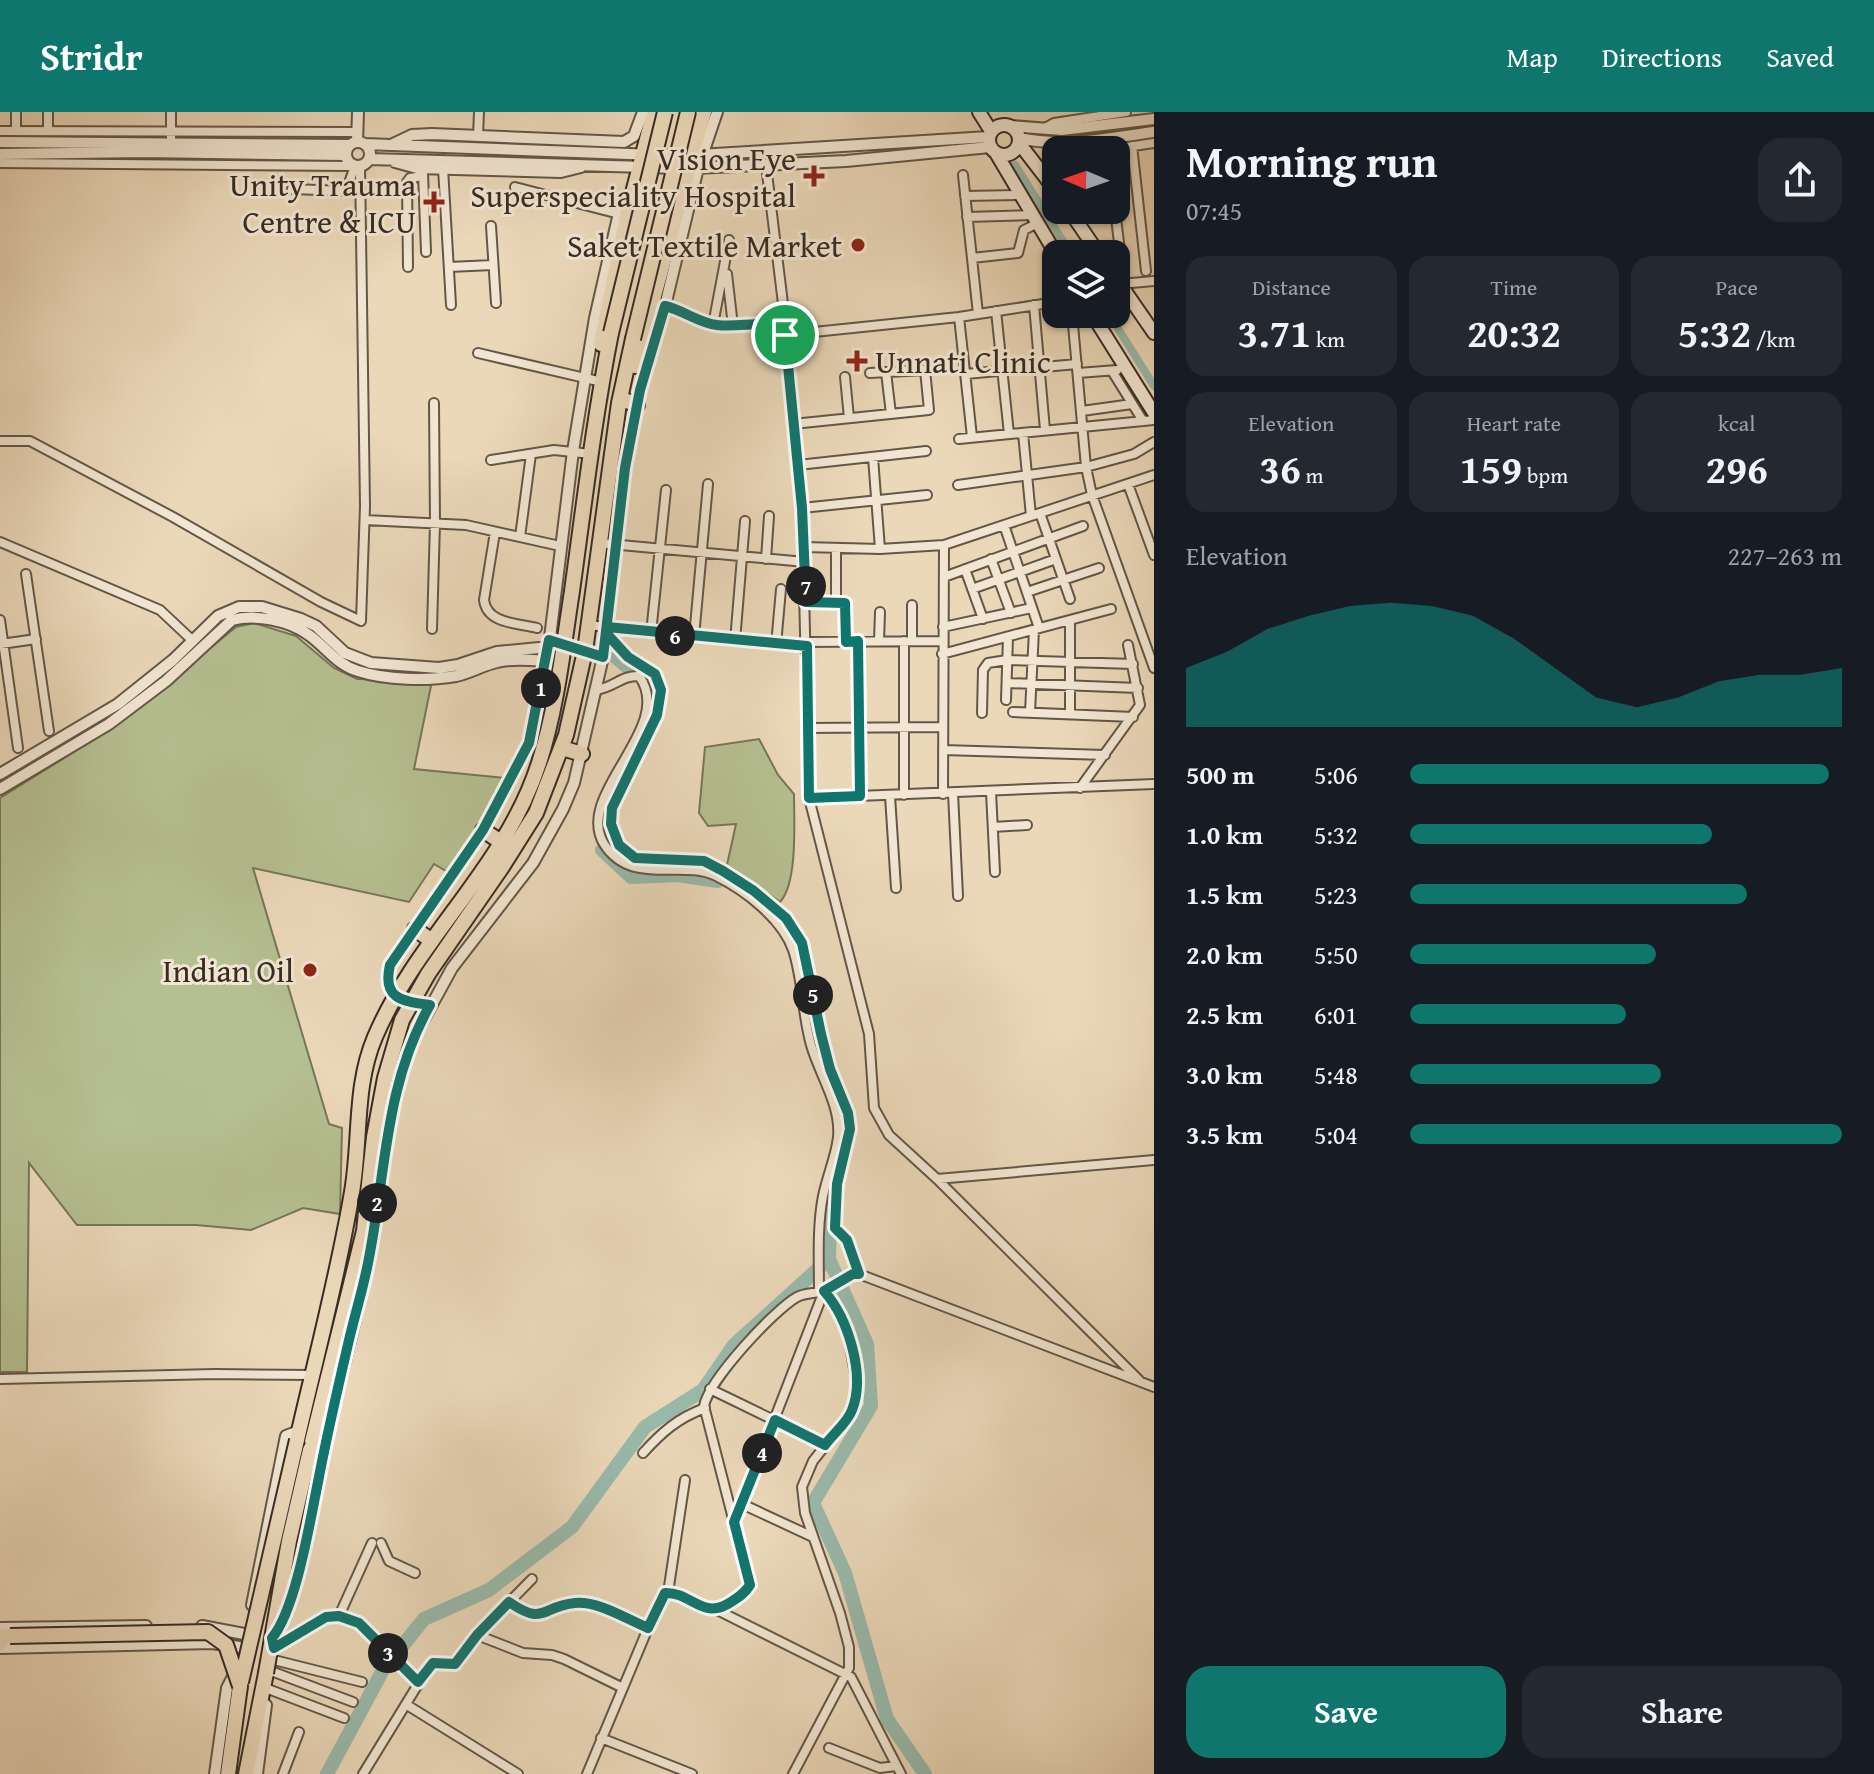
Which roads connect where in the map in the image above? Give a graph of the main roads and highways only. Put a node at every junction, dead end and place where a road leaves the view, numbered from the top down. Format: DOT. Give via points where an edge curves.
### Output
graph roads {
  1 [pos="654,112"];
  2 [pos="665,112"];
  3 [pos="688,112"];
  4 [pos="704,112"];
  5 [pos="979,112"];
  6 [pos="997,112"];
  7 [pos="1007,125"];
  8 [pos="1019,141"];
  9 [pos="992,142"];
  10 [pos="1042,170"];
  11 [pos="1048,240"];
  12 [pos="1130,297"];
  13 [pos="1101,328"];
  14 [pos="1154,333"];
  15 [pos="610,340"];
  16 [pos="620,401"];
  17 [pos="637,405"];
  18 [pos="1154,413"];
  19 [pos="605,498"];
  20 [pos="621,500"];
  21 [pos="555,590"];
  22 [pos="571,592"];
  23 [pos="562,748"];
  24 [pos="582,754"];
  25 [pos="483,830"];
  26 [pos="501,842"];
  27 [pos="415,929"];
  28 [pos="432,941"];
  29 [pos="310,1435"];
  30 [pos="2,1639"];
  31 [pos="240,1686"];
  32 [pos="228,1774"];
  33 [pos="246,1774"];
  1 -- 15 [label="highway" via="623,215 601,345"];
  2 -- 15 [label="highway, bridge"];
  3 -- 16 [label="highway, bridge"];
  4 -- 16 [label="highway" via="695,162 644,340"];
  5 -- 9 [label="main road"];
  6 -- 7 [label="main road"];
  7 -- 8 [label="main road"];
  7 -- 9 [label="main road"];
  8 -- 9 [label="main road" via="1006,155"];
  8 -- 10 [label="main road"];
  9 -- 11 [label="main road"];
  12 -- 14 [label="main road"];
  13 -- 18 [label="main road"];
  15 -- 22 [label="highway"];
  16 -- 17 [label="highway"];
  16 -- 19 [label="highway"];
  19 -- 20 [label="highway"];
  19 -- 23 [label="highway" via="585,651"];
  21 -- 22 [label="highway"];
  22 -- 26 [label="highway" via="564,645 522,807"];
  23 -- 24 [label="highway"];
  23 -- 29 [label="highway" via="536,813 402,1020 374,1137 364,1231"];
  25 -- 26 [label="highway"];
  26 -- 28 [label="highway"];
  27 -- 28 [label="highway"];
  28 -- 29 [label="highway" via="394,996 364,1072 353,1189 312,1375"];
  29 -- 31 [label="highway, bridge"];
  29 -- 33 [label="highway, bridge"];
  30 -- 31 [label="highway, bridge" via="208,1632 236,1650"];
  31 -- 32 [label="highway"];
}
